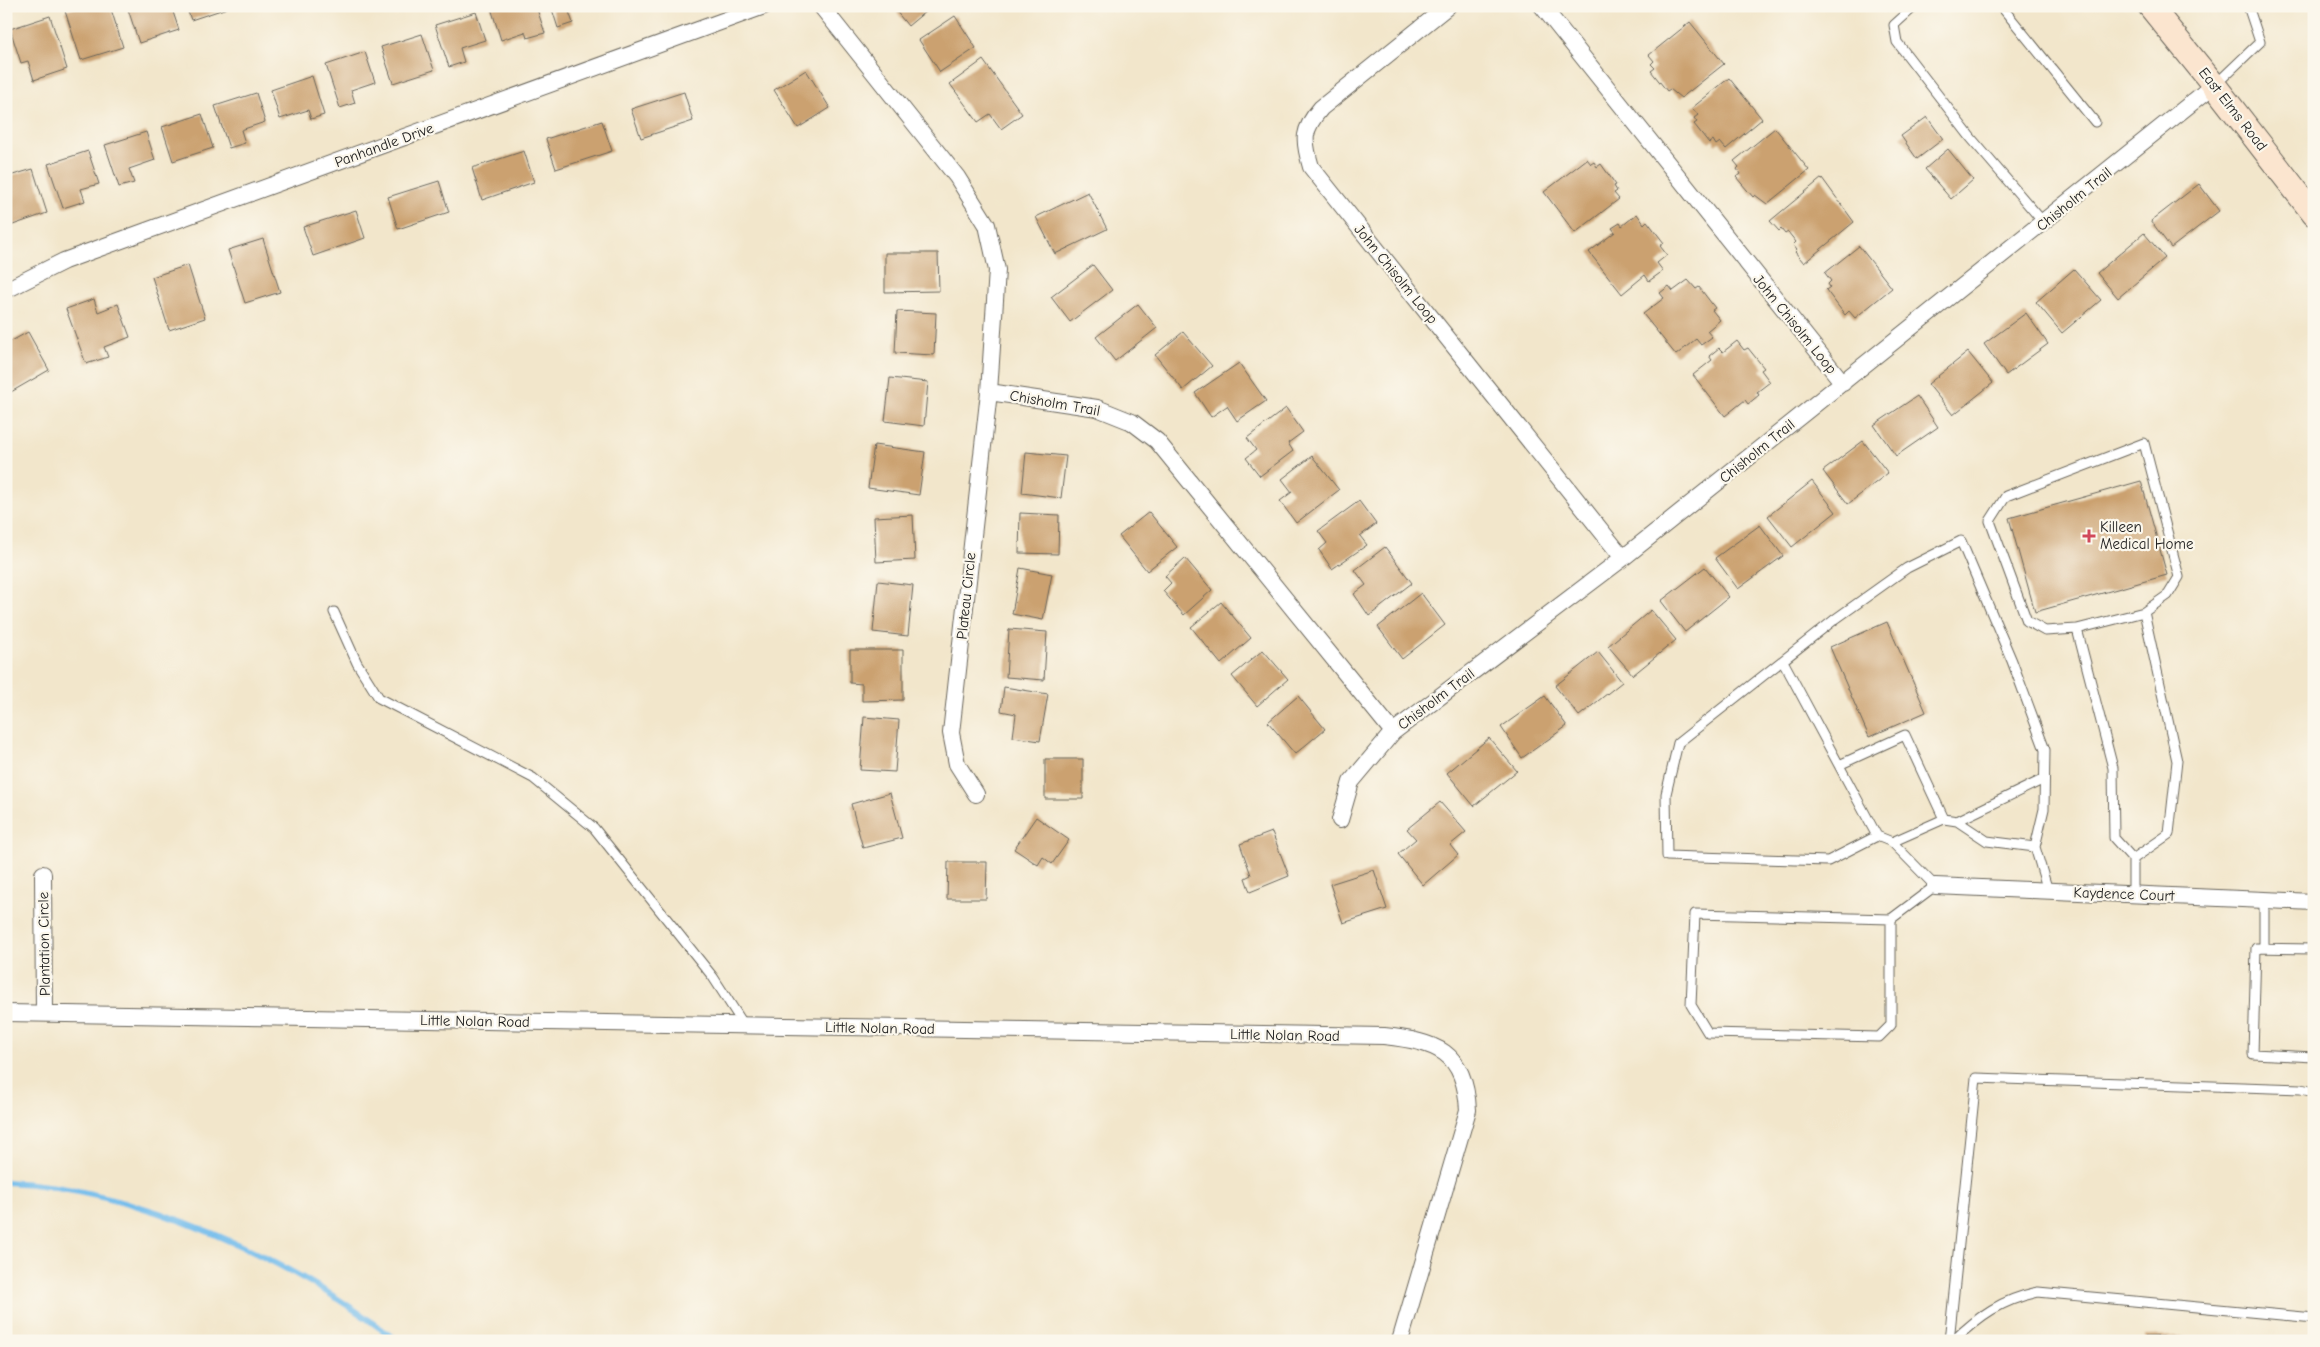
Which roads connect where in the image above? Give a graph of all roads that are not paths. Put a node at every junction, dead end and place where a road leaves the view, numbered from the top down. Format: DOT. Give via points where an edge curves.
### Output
graph roads {
  1 [pos="764,6"];
  2 [pos="821,6"];
  3 [pos="1448,6"];
  4 [pos="1542,6"];
  5 [pos="1915,6"];
  6 [pos="2000,6"];
  7 [pos="2150,6"];
  8 [pos="2248,6"];
  9 [pos="2214,85"];
  10 [pos="2095,122"];
  11 [pos="2314,214"];
  12 [pos="2044,223"];
  13 [pos="6,290"];
  14 [pos="1843,383"];
  15 [pos="988,392"];
  16 [pos="1623,558"];
  17 [pos="334,612"];
  18 [pos="2144,612"];
  19 [pos="2077,629"];
  20 [pos="1783,661"];
  21 [pos="1393,732"];
  22 [pos="1839,765"];
  23 [pos="2044,779"];
  24 [pos="976,794"];
  25 [pos="1944,819"];
  26 [pos="1340,820"];
  27 [pos="1957,821"];
  28 [pos="1877,836"];
  29 [pos="1892,842"];
  30 [pos="2035,847"];
  31 [pos="2133,859"];
  32 [pos="43,874"];
  33 [pos="1934,886"];
  34 [pos="2048,891"];
  35 [pos="2133,894"];
  36 [pos="2264,900"];
  37 [pos="2314,902"];
  38 [pos="1891,919"];
  39 [pos="2264,947"];
  40 [pos="2314,949"];
  41 [pos="6,1013"];
  42 [pos="44,1013"];
  43 [pos="744,1025"];
  44 [pos="2314,1057"];
  45 [pos="2314,1092"];
  46 [pos="2314,1318"];
  47 [pos="1400,1341"];
  48 [pos="1949,1341"];
  49 [pos="1953,1341"];
  1 -- 13 [label="street, Panhandle Drive" via="74,258"];
  2 -- 15 [label="street, Chisholm Trail" via="957,177 987,225 997,270"];
  3 -- 16 [label="street, John Chisolm Loop" via="1321,108 1311,120 1304,142 1311,167"];
  4 -- 14 [label="street, John Chisolm Loop"];
  5 -- 12 [label="lane" via="1894,25 1897,42 1971,138"];
  6 -- 10 [label="lane"];
  7 -- 9 [label="main road, East Elms Road"];
  8 -- 9 [label="lane" via="2260,42"];
  9 -- 11 [label="main road, East Elms Road"];
  9 -- 12 [label="street, Chisholm Trail"];
  12 -- 14 [label="street, Chisholm Trail"];
  14 -- 16 [label="street, Chisholm Trail"];
  15 -- 21 [label="street, Chisholm Trail" via="1097,408 1132,422 1157,441"];
  15 -- 24 [label="street, Plateau Circle" via="951,733 957,764"];
  16 -- 21 [label="street, Chisholm Trail"];
  17 -- 43 [label="lane" via="357,663 379,698 533,778 594,828 713,977"];
  18 -- 19 [label="lane"];
  18 -- 19 [label="lane" via="2168,595 2179,577 2144,443 2006,496 1990,521 2027,621 2045,631"];
  18 -- 31 [label="lane" via="2177,761 2169,834"];
  19 -- 31 [label="lane" via="2113,768 2114,838"];
  20 -- 22 [label="lane"];
  20 -- 23 [label="lane" via="1907,568 1960,541 2012,661 2045,750"];
  20 -- 28 [label="lane" via="1678,743 1666,794 1667,856 1828,861"];
  21 -- 26 [label="street" via="1351,782"];
  22 -- 25 [label="lane" via="1904,735"];
  22 -- 28 [label="lane"];
  23 -- 27 [label="lane"];
  23 -- 30 [label="lane" via="2044,809"];
  25 -- 27 [label="lane"];
  25 -- 29 [label="lane"];
  27 -- 30 [label="lane" via="1987,841"];
  28 -- 29 [label="lane"];
  29 -- 33 [label="lane"];
  30 -- 34 [label="lane"];
  31 -- 35 [label="lane"];
  32 -- 42 [label="street, Plantation Circle"];
  33 -- 34 [label="street, Kaydence Court"];
  33 -- 38 [label="lane"];
  34 -- 35 [label="street, Kaydence Court"];
  35 -- 36 [label="street, Kaydence Court"];
  36 -- 37 [label="street, Kaydence Court"];
  36 -- 39 [label="lane"];
  38 -- 38 [label="lane" via="1891,1025 1879,1037 1708,1033 1691,1005 1695,914"];
  39 -- 40 [label="lane"];
  39 -- 44 [label="lane" via="2256,948 2253,1054"];
  41 -- 42 [label="street, Little Nolan Road"];
  42 -- 43 [label="street, Little Nolan Road"];
  43 -- 47 [label="street, Little Nolan Road" via="1384,1036 1415,1039 1436,1046 1454,1060 1463,1077 1468,1110"];
  45 -- 48 [label="lane" via="2301,1088 1976,1078"];
  46 -- 49 [label="lane" via="2038,1292 1987,1310"];
}
